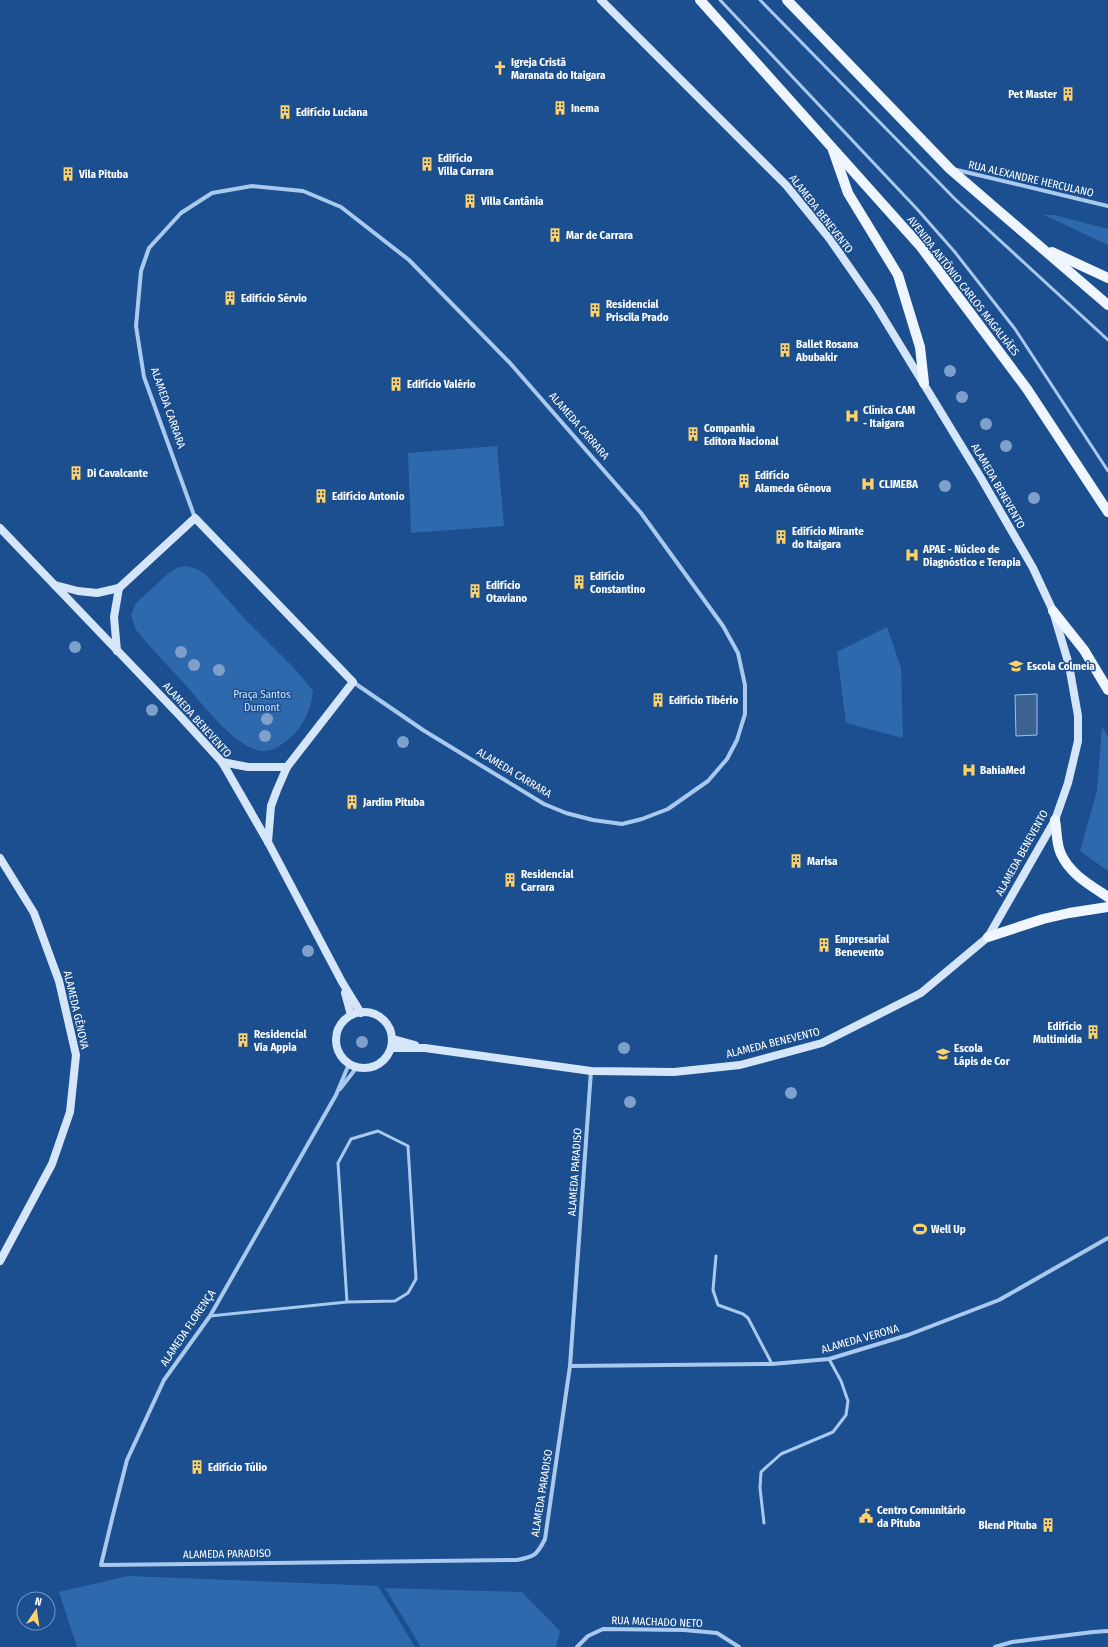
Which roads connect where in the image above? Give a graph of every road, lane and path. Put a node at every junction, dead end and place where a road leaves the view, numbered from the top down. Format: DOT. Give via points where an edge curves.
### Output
graph roads {
  1 [pos="601,0"];
  2 [pos="700,0"];
  3 [pos="720,0"];
  4 [pos="760,0"];
  5 [pos="787,0"];
  6 [pos="832,146"];
  7 [pos="950,169"];
  8 [pos="1108,206"];
  9 [pos="1041,247"];
  10 [pos="1108,278"];
  11 [pos="1108,305"];
  12 [pos="1108,340"];
  13 [pos="924,383"];
  14 [pos="1108,471"];
  15 [pos="1108,512"];
  16 [pos="195,518"];
  17 [pos="0,528"];
  18 [pos="54,585"];
  19 [pos="119,588"];
  20 [pos="1053,611"];
  21 [pos="117,650"];
  22 [pos="353,682"];
  23 [pos="1108,690"];
  24 [pos="222,762"];
  25 [pos="287,767"];
  26 [pos="1055,820"];
  27 [pos="268,842"];
  28 [pos="0,858"];
  29 [pos="1108,897"];
  30 [pos="1108,907"];
  31 [pos="988,937"];
  32 [pos="342,982"];
  33 [pos="360,1013"];
  34 [pos="351,1015"];
  35 [pos="393,1039"];
  36 [pos="392,1048"];
  37 [pos="425,1048"];
  38 [pos="349,1064"];
  39 [pos="357,1068"];
  40 [pos="591,1071"];
  41 [pos="336,1094"];
  42 [pos="1108,1238"];
  43 [pos="716,1256"];
  44 [pos="0,1261"];
  45 [pos="347,1302"];
  46 [pos="210,1316"];
  47 [pos="829,1359"];
  48 [pos="772,1364"];
  49 [pos="570,1366"];
  50 [pos="764,1523"];
  51 [pos="101,1565"];
  52 [pos="1108,1632"];
  53 [pos="577,1647"];
  54 [pos="739,1647"];
  55 [pos="996,1647"];
  1 -- 13 [label="street, ALAMEDA BENEVENTO" via="786,185 829,238 875,304"];
  2 -- 6 [label="main road, AVENIDA ANTÔNIO CARLOS MAGALHÃES"];
  3 -- 14 [label="lane" via="954,251 1015,329"];
  4 -- 12 [label="lane" via="956,200"];
  5 -- 7 [label="main road"];
  6 -- 13 [label="main road" via="848,193 898,275 920,347"];
  6 -- 15 [label="main road, AVENIDA ANTÔNIO CARLOS MAGALHÃES" via="921,247 965,305 1027,389"];
  7 -- 8 [label="street, RUA ALEXANDRE HERCULANO"];
  7 -- 9 [label="main road"];
  9 -- 10 [label="main road"];
  9 -- 11 [label="main road"];
  13 -- 20 [label="street, ALAMEDA BENEVENTO" via="1033,568"];
  16 -- 19 [label="street"];
  16 -- 22 [label="street, ALAMEDA CARRARA"];
  16 -- 22 [label="street, ALAMEDA CARRARA" via="144,377 136,326 141,271 149,248 180,213 212,193 252,186 303,191 341,207 409,260 510,363 640,514 723,626 738,654 745,685 745,714 737,740 727,759 708,781 668,809 622,824 593,820 544,804 423,730"];
  17 -- 18 [label="street, ALAMEDA BENEVENTO"];
  18 -- 19 [label="street" via="97,593"];
  18 -- 21 [label="street, ALAMEDA BENEVENTO"];
  19 -- 21 [label="street" via="114,617"];
  20 -- 23 [label="main road" via="1084,650"];
  20 -- 26 [label="street, ALAMEDA BENEVENTO" via="1069,665 1078,716 1078,741 1068,783"];
  21 -- 24 [label="street, ALAMEDA BENEVENTO"];
  22 -- 25 [label="street"];
  24 -- 25 [label="street" via="248,767"];
  24 -- 27 [label="street, ALAMEDA BENEVENTO"];
  25 -- 27 [label="street" via="272,806"];
  26 -- 29 [label="main road" via="1060,853 1072,871 1082,881"];
  26 -- 31 [label="street, ALAMEDA BENEVENTO"];
  27 -- 32 [label="street, ALAMEDA BENEVENTO"];
  28 -- 44 [label="street, ALAMEDA GÊNOVA" via="34,913 59,981 76,1055 70,1112 54,1156"];
  30 -- 31 [label="main road" via="1043,919"];
  31 -- 40 [label="street, ALAMEDA BENEVENTO" via="921,993 822,1043 732,1066 674,1072"];
  32 -- 33 [label="street, ALAMEDA BENEVENTO"];
  32 -- 34 [label="street, ALAMEDA BENEVENTO"];
  33 -- 34 [label="street"];
  33 -- 35 [label="street" via="370,1013 386,1022"];
  34 -- 38 [label="street" via="338,1030 336,1039 337,1049"];
  35 -- 36 [label="street"];
  35 -- 37 [label="street, ALAMEDA BENEVENTO"];
  36 -- 37 [label="street, ALAMEDA BENEVENTO"];
  36 -- 39 [label="street" via="388,1056 375,1067"];
  37 -- 40 [label="street, ALAMEDA BENEVENTO"];
  38 -- 39 [label="street"];
  38 -- 41 [label="street, ALAMEDA FLORENÇA"];
  39 -- 41 [label="street, ALAMEDA FLORENÇA"];
  40 -- 49 [label="street, ALAMEDA PARADISO"];
  41 -- 46 [label="street, ALAMEDA FLORENÇA"];
  42 -- 47 [label="street, ALAMEDA VERONA" via="999,1300 908,1335"];
  43 -- 48 [label="lane" via="713,1290 718,1305 748,1318"];
  45 -- 45 [label="lane" via="395,1301 408,1294 416,1279 408,1146 378,1130 350,1139 338,1163"];
  45 -- 46 [label="lane"];
  46 -- 51 [label="street, ALAMEDA FLORENÇA" via="164,1380 127,1460"];
  47 -- 48 [label="street, ALAMEDA VERONA"];
  47 -- 50 [label="lane" via="848,1401 846,1415 833,1432 781,1454 761,1472"];
  48 -- 49 [label="street, ALAMEDA VERONA"];
  49 -- 51 [label="street, ALAMEDA PARADISO" via="545,1539 539,1551 531,1558"];
  52 -- 55 [label="street" via="1012,1642"];
  53 -- 54 [label="street, RUA MACHADO NETO" via="588,1636 603,1629 717,1633"];
}
